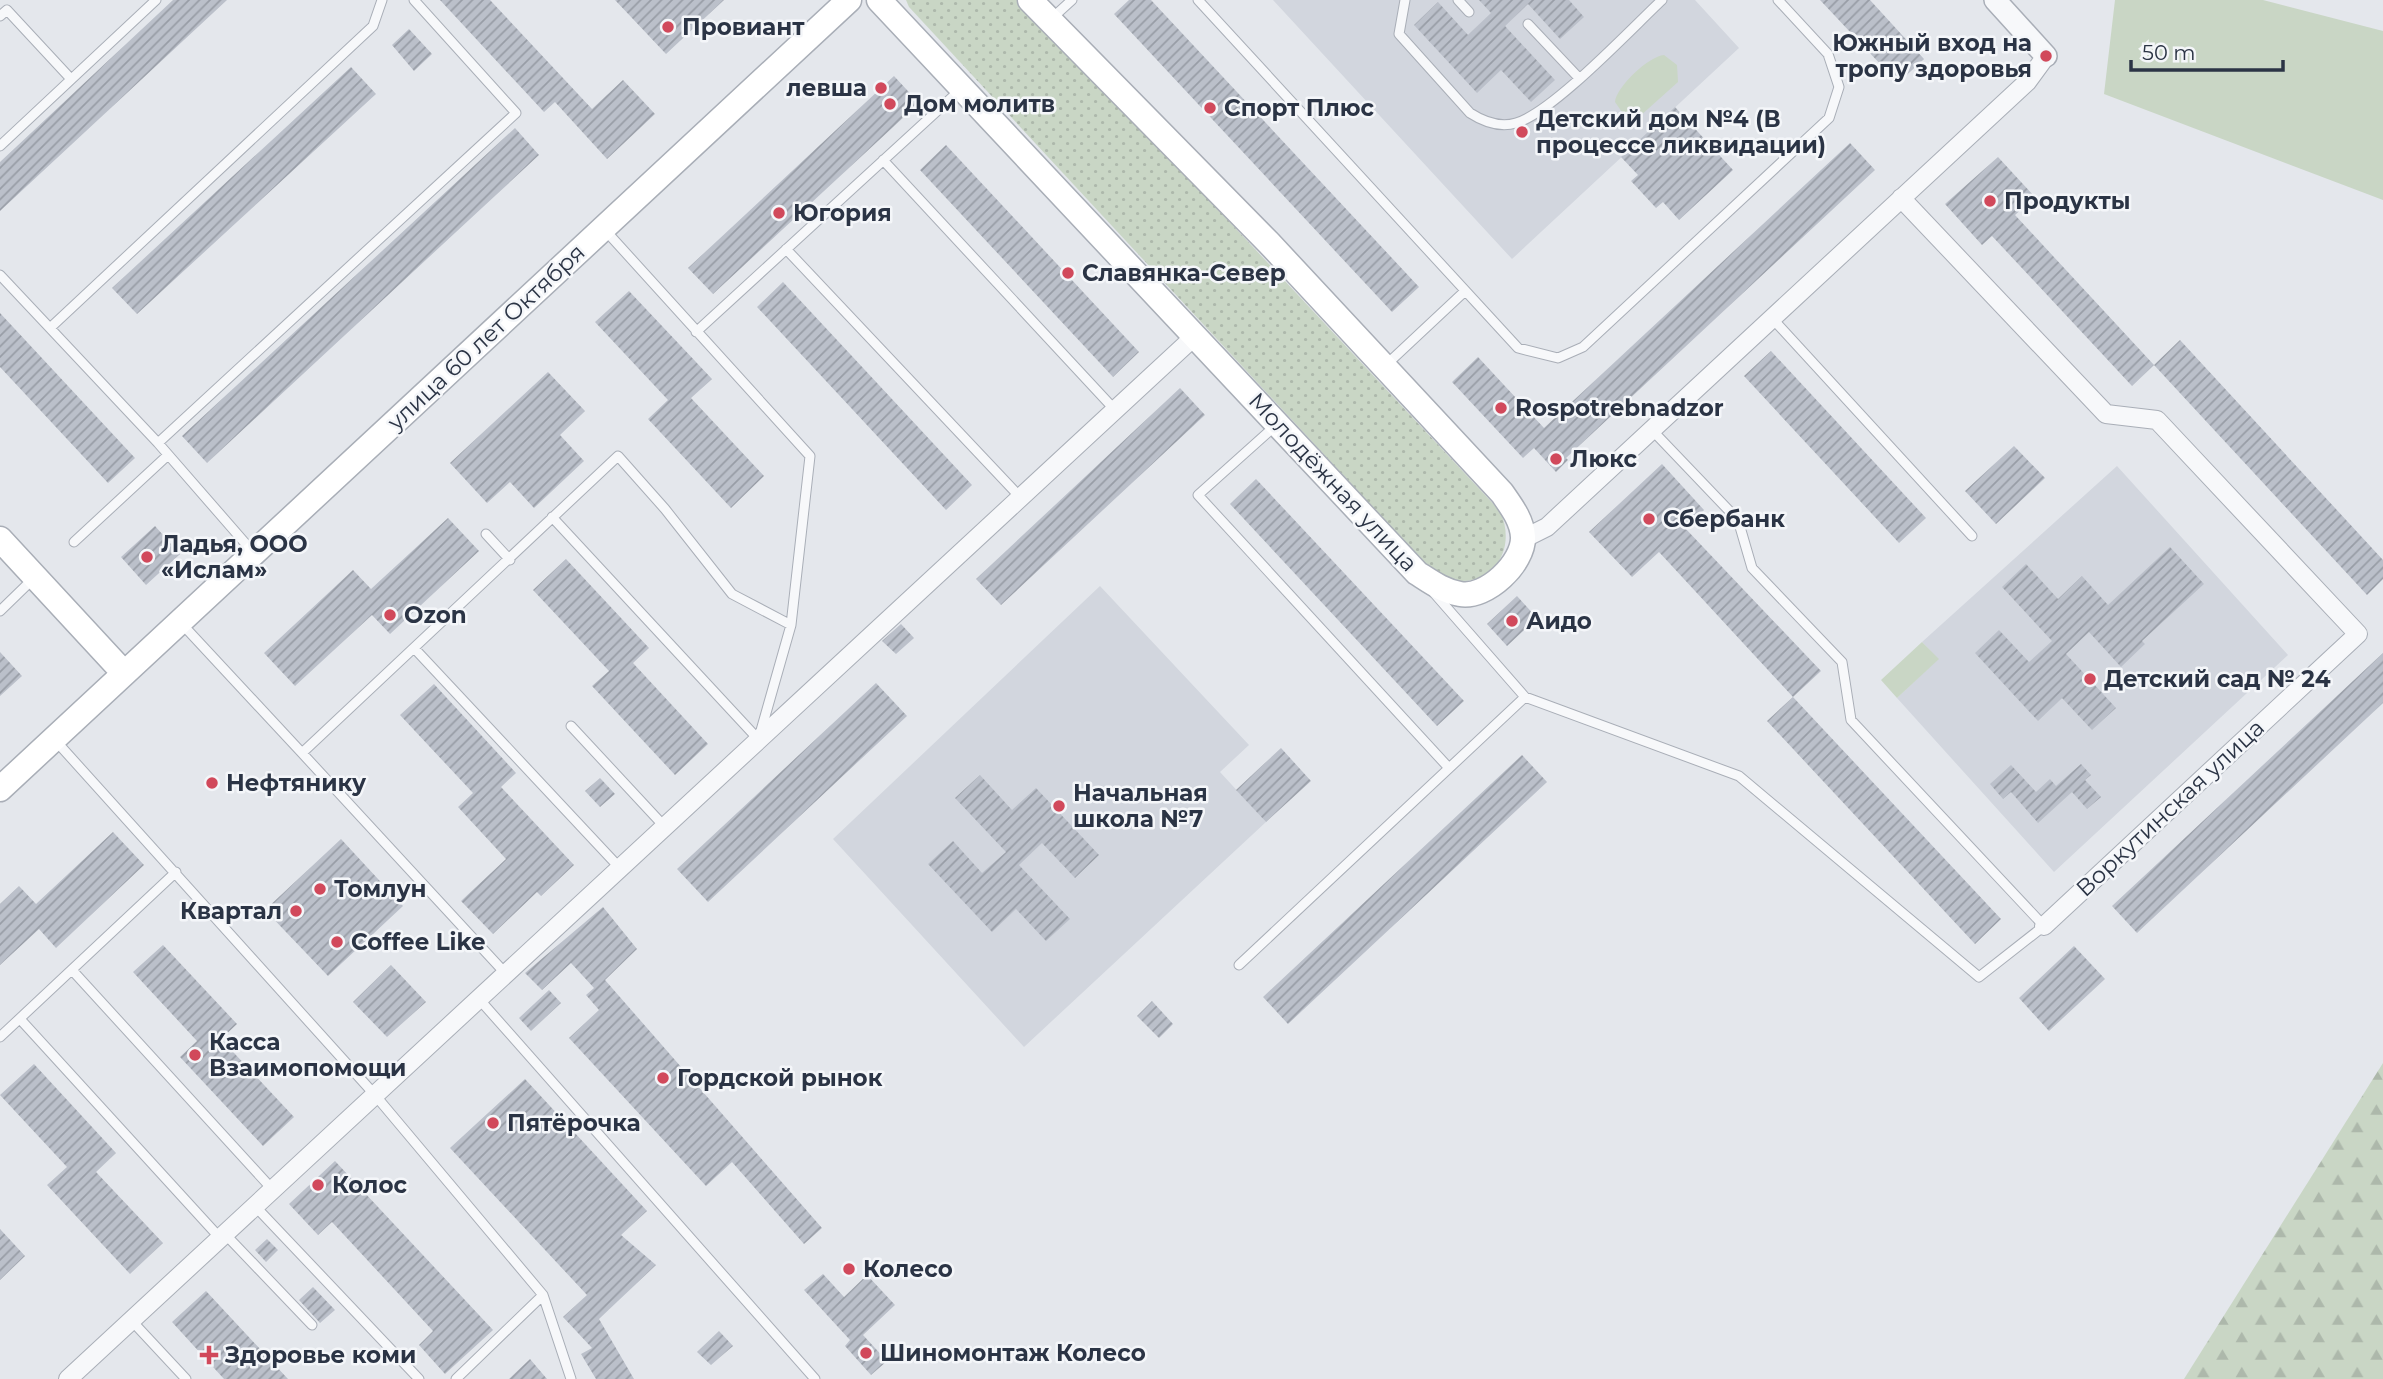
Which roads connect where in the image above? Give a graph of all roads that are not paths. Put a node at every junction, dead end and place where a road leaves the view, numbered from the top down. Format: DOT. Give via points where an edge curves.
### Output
graph roads {
  1 [pos="156,0"];
  2 [pos="382,0"];
  3 [pos="414,0"];
  4 [pos="849,0"];
  5 [pos="879,0"];
  6 [pos="1030,0"];
  7 [pos="1072,0"];
  8 [pos="1198,0"];
  9 [pos="1405,0"];
  10 [pos="1458,0"];
  11 [pos="1662,0"];
  12 [pos="1777,0"];
  13 [pos="1995,0"];
  14 [pos="1469,12"];
  15 [pos="0,16"];
  16 [pos="1049,21"];
  17 [pos="1528,24"];
  18 [pos="2046,56"];
  19 [pos="1578,77"];
  20 [pos="71,79"];
  21 [pos="961,89"];
  22 [pos="0,146"];
  23 [pos="883,160"];
  24 [pos="1901,198"];
  25 [pos="603,228"];
  26 [pos="786,248"];
  27 [pos="0,275"];
  28 [pos="1464,292"];
  29 [pos="1771,317"];
  30 [pos="50,328"];
  31 [pos="696,332"];
  32 [pos="1195,336"];
  33 [pos="1384,367"];
  34 [pos="1115,410"];
  35 [pos="1277,424"];
  36 [pos="1651,429"];
  37 [pos="158,443"];
  38 [pos="168,455"];
  39 [pos="1020,497"];
  40 [pos="552,517"];
  41 [pos="486,534"];
  42 [pos="1972,536"];
  43 [pos="0,539"];
  44 [pos="1523,539"];
  45 [pos="74,542"];
  46 [pos="253,553"];
  47 [pos="510,560"];
  48 [pos="1417,573"];
  49 [pos="36,577"];
  50 [pos="0,611"];
  51 [pos="180,621"];
  52 [pos="792,625"];
  53 [pos="414,648"];
  54 [pos="124,673"];
  55 [pos="1525,696"];
  56 [pos="571,726"];
  57 [pos="54,738"];
  58 [pos="758,739"];
  59 [pos="302,752"];
  60 [pos="1449,768"];
  61 [pos="0,789"];
  62 [pos="663,825"];
  63 [pos="618,866"];
  64 [pos="176,872"];
  65 [pos="2044,926"];
  66 [pos="1239,965"];
  67 [pos="72,970"];
  68 [pos="506,974"];
  69 [pos="479,999"];
  70 [pos="20,1019"];
  71 [pos="0,1037"];
  72 [pos="375,1095"];
  73 [pos="273,1190"];
  74 [pos="255,1206"];
  75 [pos="223,1236"];
  76 [pos="543,1295"];
  77 [pos="131,1320"];
  78 [pos="312,1325"];
  79 [pos="74,1377"];
  80 [pos="186,1379"];
  81 [pos="419,1379"];
  82 [pos="456,1379"];
  83 [pos="570,1379"];
  84 [pos="815,1379"];
  1 -- 20 [label="lane"];
  2 -- 30 [label="lane" via="373,26"];
  3 -- 37 [label="lane" via="516,113"];
  4 -- 25 [label="main road, улица 60 лет Октября"];
  5 -- 21 [label="main road, Молодёжная улица"];
  6 -- 16 [label="main road"];
  7 -- 16 [label="lane"];
  8 -- 28 [label="lane"];
  9 -- 19 [label="lane" via="1399,34 1483,122 1508,124 1528,118"];
  10 -- 14 [label="lane"];
  11 -- 19 [label="lane"];
  12 -- 28 [label="lane" via="1828,54 1839,87 1829,118 1583,347 1558,358 1518,348"];
  13 -- 18 [label="street"];
  15 -- 20 [label="lane" via="7,10"];
  16 -- 33 [label="main road" via="1269,243"];
  17 -- 19 [label="lane"];
  18 -- 24 [label="street" via="2027,82"];
  20 -- 22 [label="lane"];
  21 -- 23 [label="lane"];
  21 -- 32 [label="main road, Молодёжная улица"];
  23 -- 26 [label="lane"];
  23 -- 34 [label="lane"];
  24 -- 29 [label="street"];
  24 -- 65 [label="street, Воркутинская улица" via="2106,414 2157,419 2358,634"];
  25 -- 31 [label="lane"];
  25 -- 46 [label="main road, улица 60 лет Октября"];
  26 -- 31 [label="lane"];
  26 -- 39 [label="lane"];
  27 -- 30 [label="lane"];
  28 -- 33 [label="lane"];
  29 -- 36 [label="street"];
  29 -- 42 [label="lane"];
  30 -- 37 [label="lane"];
  31 -- 52 [label="lane" via="810,456"];
  32 -- 34 [label="street"];
  32 -- 35 [label="main road, Молодёжная улица"];
  33 -- 44 [label="main road" via="1503,493 1519,518"];
  34 -- 39 [label="street"];
  35 -- 48 [label="main road, Молодёжная улица"];
  35 -- 60 [label="lane" via="1198,495"];
  36 -- 44 [label="street" via="1547,527"];
  36 -- 65 [label="lane" via="1738,520 1752,568 1842,662 1852,720"];
  37 -- 38 [label="lane"];
  38 -- 45 [label="lane"];
  38 -- 46 [label="lane"];
  39 -- 58 [label="street"];
  40 -- 47 [label="lane"];
  40 -- 52 [label="lane" via="618,456 732,594"];
  40 -- 58 [label="lane"];
  41 -- 47 [label="lane"];
  43 -- 49 [label="main road"];
  44 -- 48 [label="main road, Молодёжная улица" via="1516,560 1480,592 1463,595 1441,589"];
  46 -- 51 [label="main road, улица 60 лет Октября"];
  47 -- 53 [label="lane"];
  48 -- 55 [label="lane"];
  49 -- 50 [label="lane"];
  49 -- 54 [label="main road"];
  51 -- 54 [label="main road, улица 60 лет Октября"];
  51 -- 59 [label="lane"];
  52 -- 58 [label="lane"];
  53 -- 59 [label="lane"];
  53 -- 63 [label="lane"];
  54 -- 57 [label="main road, улица 60 лет Октября"];
  55 -- 60 [label="lane"];
  55 -- 65 [label="lane" via="1739,776 1979,977"];
  56 -- 62 [label="lane"];
  57 -- 61 [label="main road, улица 60 лет Октября"];
  57 -- 64 [label="lane"];
  58 -- 62 [label="street"];
  59 -- 68 [label="lane"];
  60 -- 66 [label="lane"];
  62 -- 63 [label="street"];
  63 -- 68 [label="street"];
  64 -- 67 [label="lane"];
  64 -- 72 [label="lane"];
  67 -- 70 [label="lane"];
  67 -- 73 [label="lane"];
  68 -- 69 [label="street"];
  69 -- 72 [label="street"];
  69 -- 84 [label="lane"];
  70 -- 71 [label="lane"];
  70 -- 75 [label="lane"];
  72 -- 73 [label="street"];
  72 -- 76 [label="lane"];
  73 -- 74 [label="street"];
  74 -- 75 [label="street"];
  74 -- 81 [label="lane"];
  75 -- 77 [label="street"];
  75 -- 78 [label="lane"];
  76 -- 82 [label="lane"];
  76 -- 83 [label="lane"];
  77 -- 79 [label="street"];
  77 -- 80 [label="lane"];
}
